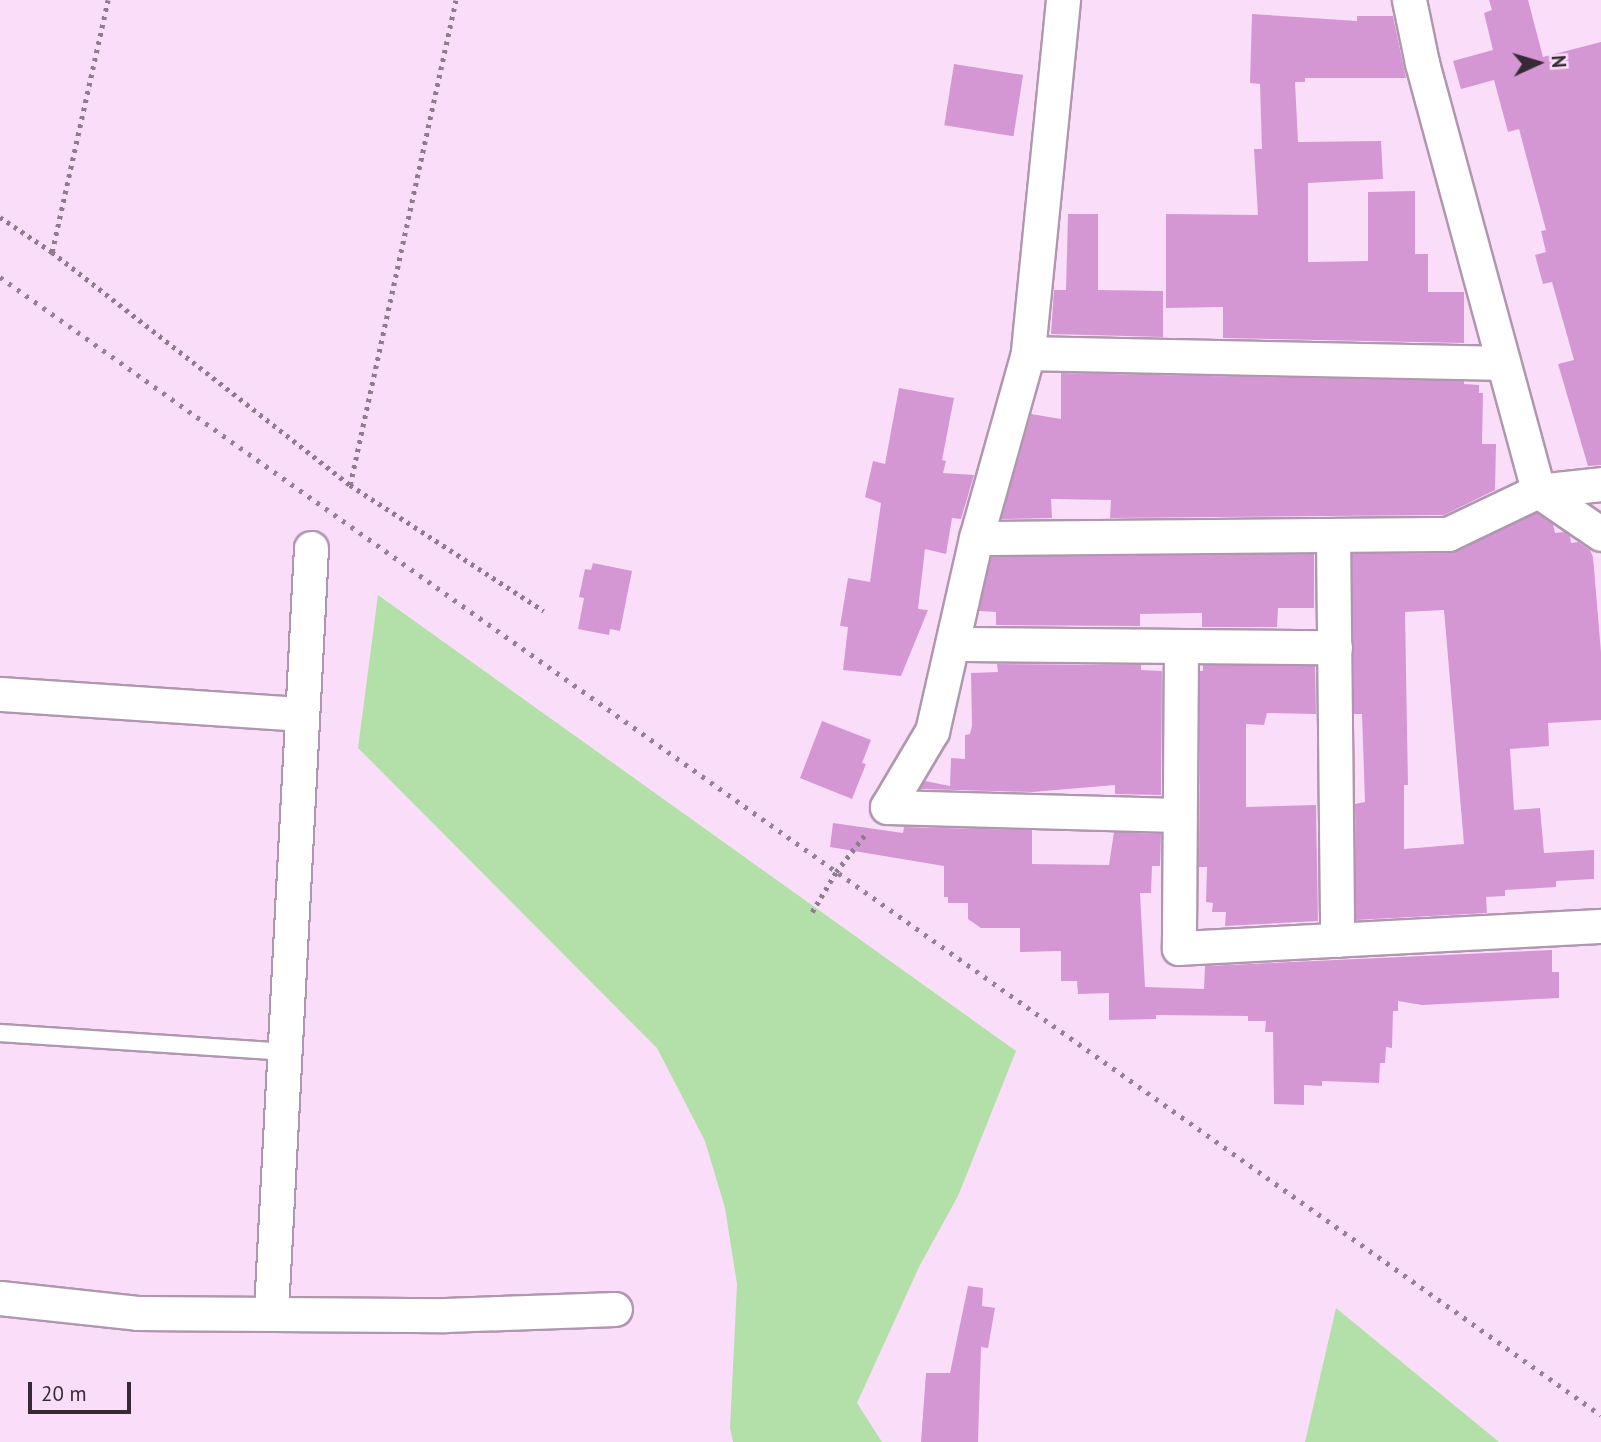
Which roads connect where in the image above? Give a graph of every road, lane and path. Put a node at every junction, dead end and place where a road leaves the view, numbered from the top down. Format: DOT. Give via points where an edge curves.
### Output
graph roads {
  1 [pos="108,0"];
  2 [pos="456,0"];
  3 [pos="1063,0"];
  4 [pos="1409,0"];
  5 [pos="0,217"];
  6 [pos="52,252"];
  7 [pos="1028,353"];
  8 [pos="1503,363"];
  9 [pos="1601,484"];
  10 [pos="350,485"];
  11 [pos="1538,491"];
  12 [pos="1601,534"];
  13 [pos="1333,535"];
  14 [pos="976,538"];
  15 [pos="311,548"];
  16 [pos="544,611"];
  17 [pos="954,644"];
  18 [pos="1181,646"];
  19 [pos="1335,647"];
  20 [pos="0,694"];
  21 [pos="301,714"];
  22 [pos="887,807"];
  23 [pos="1179,815"];
  24 [pos="812,912"];
  25 [pos="1601,926"];
  26 [pos="1338,940"];
  27 [pos="0,1033"];
  28 [pos="283,1052"];
  29 [pos="0,1298"];
  30 [pos="615,1309"];
  31 [pos="271,1311"];
  1 -- 6 [label="path"];
  2 -- 10 [label="path"];
  3 -- 7 [label="street"];
  4 -- 8 [label="street"];
  5 -- 6 [label="path"];
  6 -- 10 [label="path"];
  7 -- 8 [label="street"];
  7 -- 14 [label="street"];
  8 -- 11 [label="street"];
  9 -- 11 [label="street"];
  10 -- 16 [label="path"];
  11 -- 12 [label="street"];
  11 -- 13 [label="street" via="1448,534"];
  13 -- 14 [label="street"];
  13 -- 19 [label="street"];
  14 -- 17 [label="street"];
  15 -- 21 [label="street"];
  17 -- 18 [label="street"];
  17 -- 22 [label="street" via="932,732"];
  18 -- 19 [label="street"];
  18 -- 23 [label="street"];
  19 -- 26 [label="street"];
  20 -- 21 [label="street"];
  21 -- 28 [label="street"];
  22 -- 23 [label="street"];
  22 -- 24 [label="path" via="836,872"];
  23 -- 26 [label="street" via="1180,948"];
  25 -- 26 [label="street"];
  27 -- 28 [label="lane"];
  28 -- 31 [label="street"];
  29 -- 31 [label="street" via="137,1313"];
  30 -- 31 [label="street" via="445,1314"];
}
